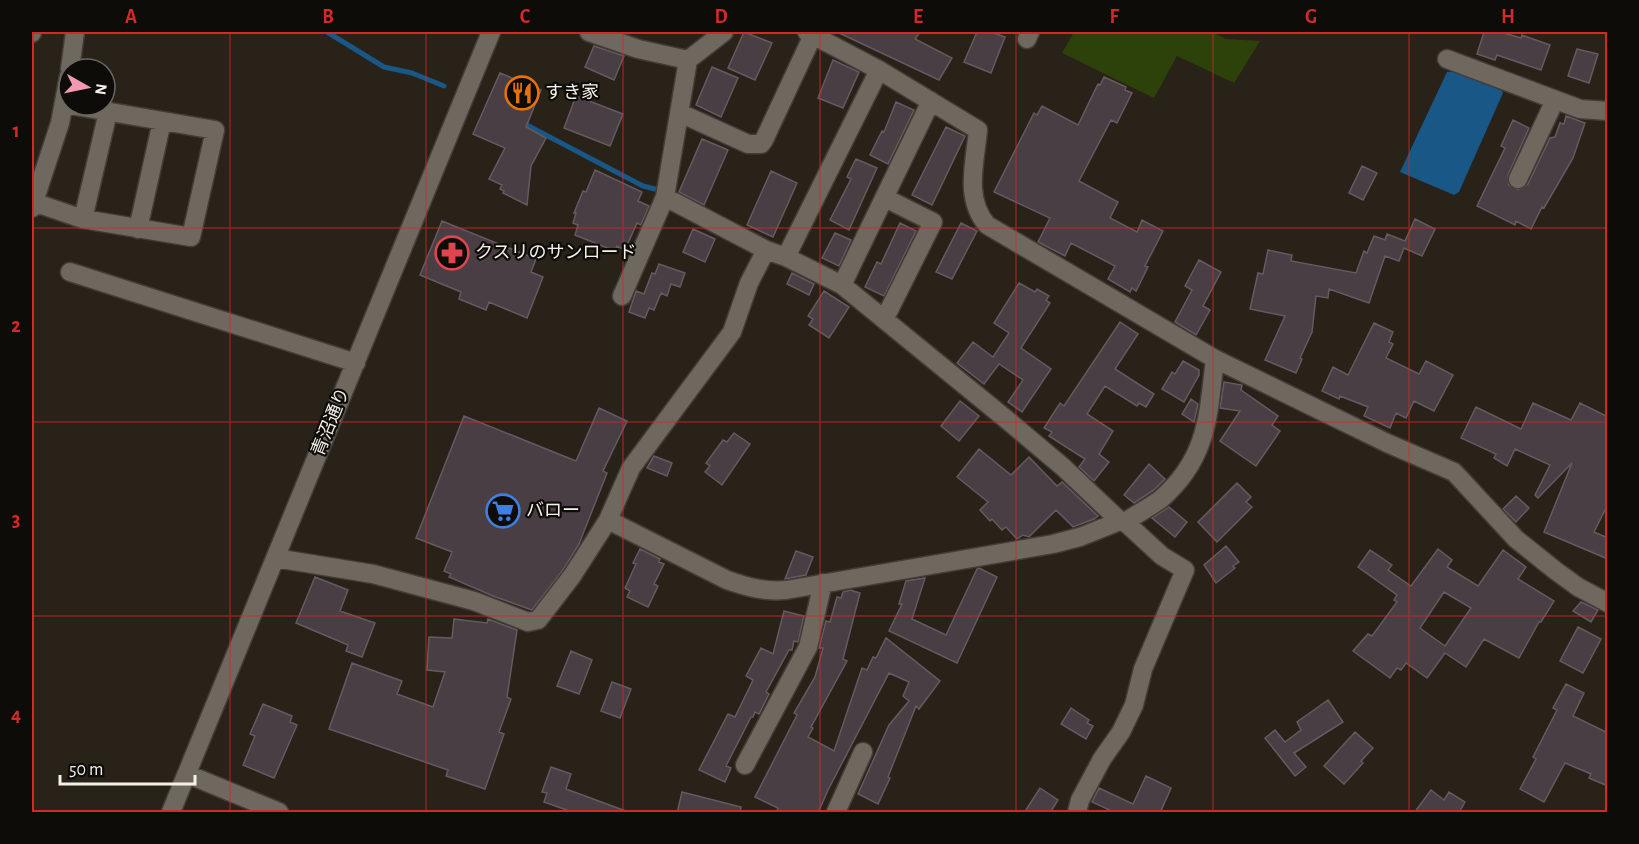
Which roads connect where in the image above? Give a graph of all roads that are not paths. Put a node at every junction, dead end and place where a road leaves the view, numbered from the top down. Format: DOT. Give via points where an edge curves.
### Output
graph roads {
  1 [pos="75,32"];
  2 [pos="491,32"];
  3 [pos="589,32"];
  4 [pos="724,32"];
  5 [pos="810,33"];
  6 [pos="72,57"];
  7 [pos="1447,59"];
  8 [pos="688,60"];
  9 [pos="879,70"];
  10 [pos="1555,100"];
  11 [pos="931,101"];
  12 [pos="1608,111"];
  13 [pos="680,113"];
  14 [pos="117,114"];
  15 [pos="61,117"];
  16 [pos="107,117"];
  17 [pos="162,121"];
  18 [pos="1518,179"];
  19 [pos="665,197"];
  20 [pos="885,198"];
  21 [pos="32,205"];
  22 [pos="83,219"];
  23 [pos="138,229"];
  24 [pos="766,250"];
  25 [pos="786,257"];
  26 [pos="70,272"];
  27 [pos="842,285"];
  28 [pos="622,296"];
  29 [pos="885,318"];
  30 [pos="1215,359"];
  31 [pos="356,363"];
  32 [pos="608,520"];
  33 [pos="1123,521"];
  34 [pos="275,558"];
  35 [pos="823,583"];
  36 [pos="1608,603"];
  37 [pos="863,752"];
  38 [pos="745,765"];
  39 [pos="187,774"];
  40 [pos="171,813"];
  41 [pos="279,813"];
  42 [pos="836,813"];
  43 [pos="1077,813"];
  1 -- 6 [label="street"];
  2 -- 31 [label="street, 青沼通り"];
  3 -- 8 [label="street" via="638,49"];
  4 -- 8 [label="street"];
  5 -- 9 [label="street"];
  5 -- 13 [label="street" via="761,144 748,144"];
  7 -- 10 [label="street"];
  8 -- 13 [label="street"];
  9 -- 11 [label="street"];
  9 -- 25 [label="street"];
  10 -- 12 [label="street" via="1580,109"];
  10 -- 18 [label="street"];
  11 -- 20 [label="street"];
  11 -- 30 [label="street" via="978,130 972,194 987,225"];
  13 -- 19 [label="street"];
  14 -- 17 [label="street"];
  15 -- 21 [label="street"];
  16 -- 22 [label="street"];
  17 -- 23 [label="street"];
  17 -- 23 [label="street" via="215,130 191,237"];
  19 -- 24 [label="street"];
  19 -- 28 [label="street"];
  20 -- 27 [label="street"];
  20 -- 29 [label="street" via="933,222"];
  21 -- 22 [label="street"];
  22 -- 23 [label="street"];
  24 -- 25 [label="street"];
  24 -- 32 [label="street" via="748,283 732,332 631,468"];
  25 -- 27 [label="street"];
  26 -- 31 [label="street"];
  27 -- 29 [label="street"];
  29 -- 33 [label="street"];
  30 -- 33 [label="street" via="1200,449 1186,472 1160,499"];
  30 -- 36 [label="street" via="1454,472 1516,539 1578,587"];
  31 -- 34 [label="street, 青沼通り"];
  32 -- 34 [label="street" via="538,621 373,574"];
  32 -- 35 [label="street" via="748,587 769,591"];
  33 -- 35 [label="street" via="1053,543"];
  33 -- 43 [label="street" via="1162,556 1185,570 1143,669 1134,705 1102,759"];
  34 -- 39 [label="street, 青沼通り"];
  35 -- 38 [label="street" via="808,647"];
  37 -- 42 [label="street"];
  39 -- 40 [label="street, 青沼通り"];
  39 -- 41 [label="street"];
}
